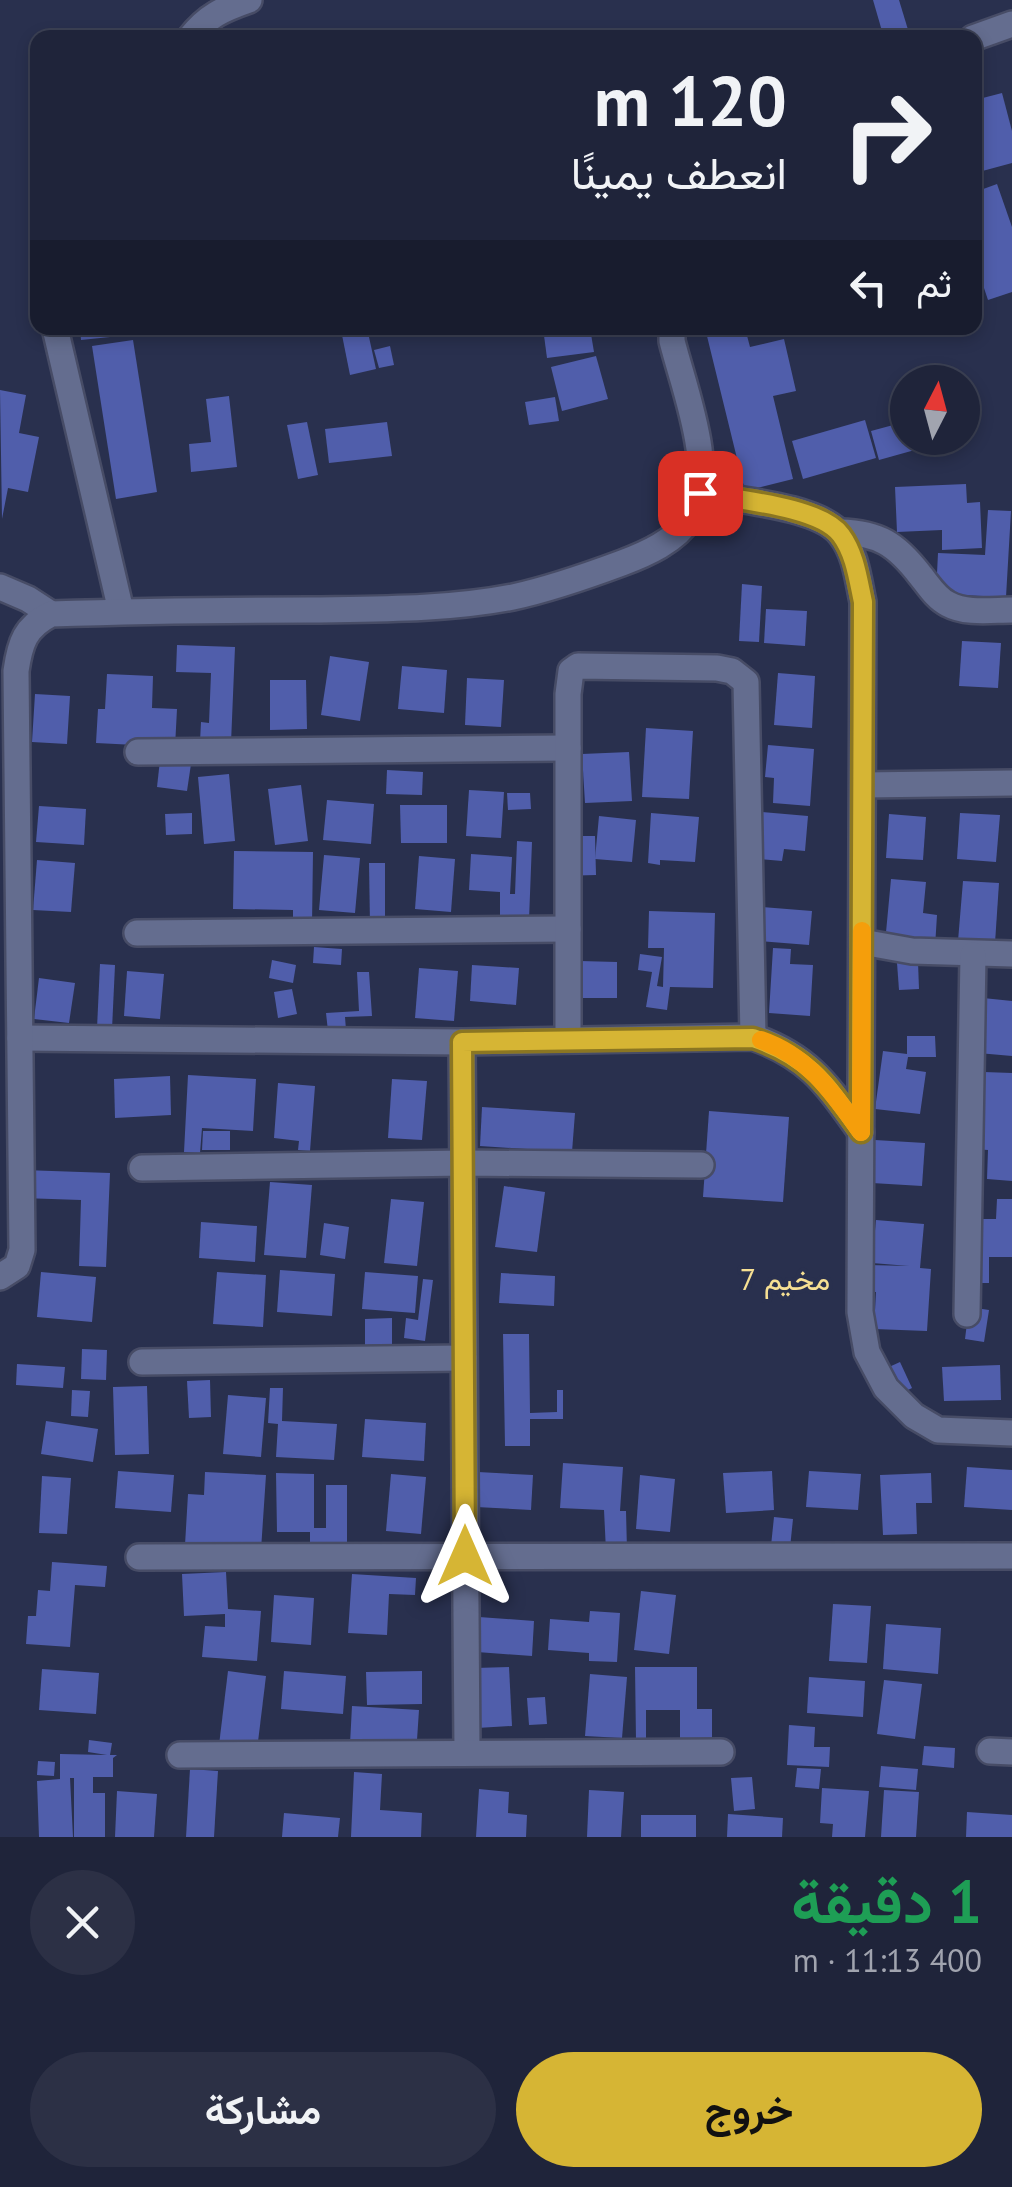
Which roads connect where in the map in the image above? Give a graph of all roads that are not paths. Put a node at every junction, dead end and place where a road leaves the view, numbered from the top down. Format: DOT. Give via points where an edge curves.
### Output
graph roads {
  1 [pos="191,0"];
  2 [pos="249,0"];
  3 [pos="1012,24"];
  4 [pos="189,30"];
  5 [pos="196,30"];
  6 [pos="982,35"];
  7 [pos="57,335"];
  8 [pos="672,335"];
  9 [pos="700,493"];
  10 [pos="840,532"];
  11 [pos="0,587"];
  12 [pos="1012,610"];
  13 [pos="121,612"];
  14 [pos="51,614"];
  15 [pos="568,748"];
  16 [pos="138,752"];
  17 [pos="1012,783"];
  18 [pos="863,786"];
  19 [pos="568,929"];
  20 [pos="137,932"];
  21 [pos="862,942"];
  22 [pos="973,954"];
  23 [pos="1012,954"];
  24 [pos="20,1038"];
  25 [pos="753,1038"];
  26 [pos="568,1040"];
  27 [pos="462,1042"];
  28 [pos="861,1132"];
  29 [pos="464,1163"];
  30 [pos="702,1165"];
  31 [pos="142,1168"];
  32 [pos="0,1278"];
  33 [pos="967,1314"];
  34 [pos="464,1358"];
  35 [pos="142,1362"];
  36 [pos="1012,1433"];
  37 [pos="465,1556"];
  38 [pos="1012,1556"];
  39 [pos="138,1557"];
  40 [pos="721,1752"];
  41 [pos="467,1753"];
  42 [pos="180,1755"];
  1 -- 4 [label="street"];
  2 -- 5 [label="street" via="218,11"];
  3 -- 6 [label="street"];
  7 -- 13 [label="street"];
  8 -- 9 [label="street" via="702,464"];
  9 -- 10 [label="street" via="820,518"];
  9 -- 13 [label="street" via="690,519 664,544 589,576 514,597 364,609"];
  10 -- 12 [label="street" via="866,533 894,546 947,604"];
  10 -- 18 [label="street" via="863,602"];
  11 -- 14 [label="street"];
  13 -- 14 [label="street"];
  14 -- 24 [label="street" via="26,631 16,670"];
  15 -- 16 [label="street"];
  15 -- 19 [label="street"];
  15 -- 25 [label="street" via="571,671 578,666 717,668 746,682"];
  17 -- 18 [label="street"];
  18 -- 21 [label="street"];
  19 -- 20 [label="street"];
  19 -- 26 [label="street"];
  21 -- 22 [label="street"];
  21 -- 28 [label="street"];
  22 -- 23 [label="street"];
  22 -- 33 [label="street"];
  24 -- 27 [label="street"];
  24 -- 32 [label="street" via="22,1250 17,1266"];
  25 -- 26 [label="street"];
  25 -- 28 [label="street" via="805,1062"];
  26 -- 27 [label="street"];
  27 -- 29 [label="street"];
  28 -- 36 [label="street" via="860,1312 867,1352 886,1388 938,1430"];
  29 -- 30 [label="street"];
  29 -- 31 [label="street"];
  29 -- 34 [label="street"];
  34 -- 35 [label="street"];
  34 -- 37 [label="street"];
  37 -- 38 [label="street"];
  37 -- 39 [label="street"];
  37 -- 41 [label="street"];
  40 -- 41 [label="street"];
  41 -- 42 [label="street"];
}
